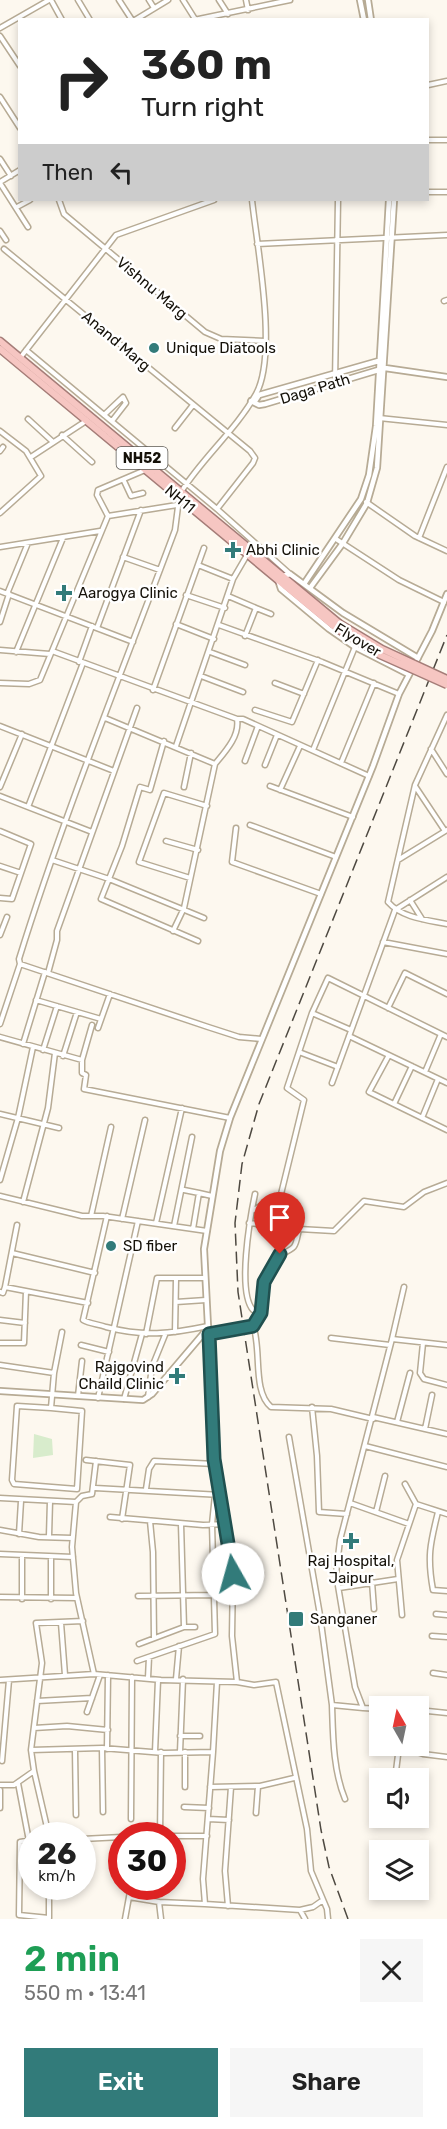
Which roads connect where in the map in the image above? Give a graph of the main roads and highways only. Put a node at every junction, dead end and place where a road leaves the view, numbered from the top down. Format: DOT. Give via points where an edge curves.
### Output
graph roads {
  1 [pos="0,341"];
  2 [pos="0,349"];
  3 [pos="18,360"];
  4 [pos="284,577"];
  5 [pos="338,626"];
  6 [pos="447,679"];
  7 [pos="447,686"];
  1 -- 3 [label="highway, NH52"];
  2 -- 3 [label="highway, NH11 / NH52"];
  3 -- 4 [label="highway, NH52"];
  3 -- 4 [label="highway, NH11 / NH52" via="178,502 247,555"];
  4 -- 5 [label="highway, Flyover / NH52"];
  5 -- 6 [label="highway, Flyover / NH52, bridge"];
  5 -- 7 [label="highway, Flyover / NH52, bridge" via="380,655"];
}
